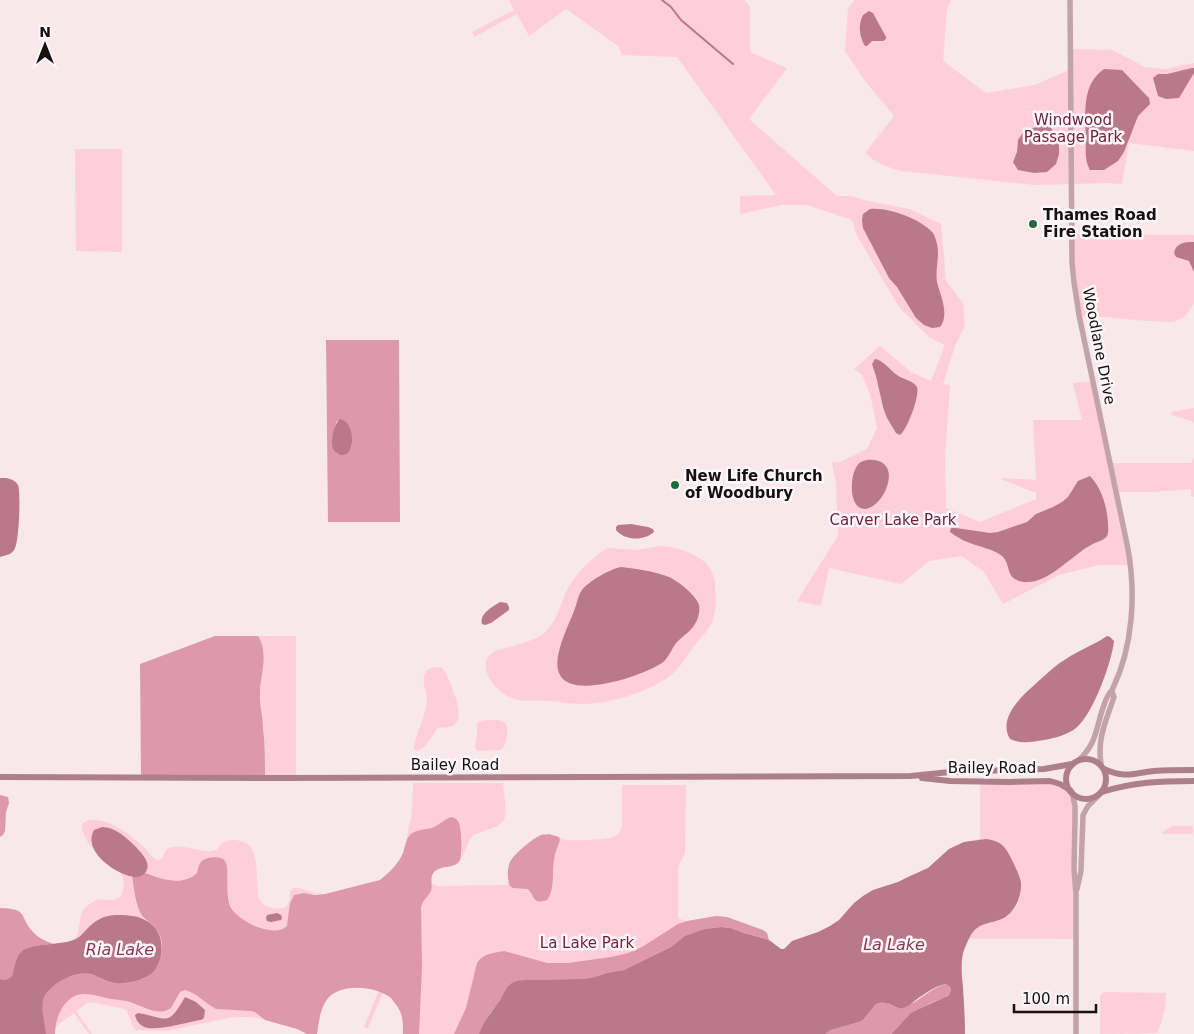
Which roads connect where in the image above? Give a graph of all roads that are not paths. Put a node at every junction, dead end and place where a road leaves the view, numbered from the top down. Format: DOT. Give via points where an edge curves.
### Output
graph roads {
  1 [pos="1070,0"];
  2 [pos="1112,691"];
  3 [pos="1079,760"];
  4 [pos="1072,764"];
  5 [pos="1102,766"];
  6 [pos="1194,770"];
  7 [pos="911,776"];
  8 [pos="0,777"];
  9 [pos="1194,781"];
  10 [pos="1071,791"];
  11 [pos="1101,793"];
  12 [pos="1076,894"];
  13 [pos="1076,1034"];
  1 -- 2 [label="street, Woodlane Drive" via="1074,282 1132,580 1127,646"];
  2 -- 3 [label="street, Woodlane Drive" via="1108,694 1092,744"];
  2 -- 5 [label="street, Woodlane Drive" via="1114,697 1101,736"];
  3 -- 4 [label="main road"];
  3 -- 5 [label="main road" via="1091,759"];
  4 -- 7 [label="main road, Bailey Road" via="1044,769"];
  4 -- 10 [label="main road" via="1066,779"];
  5 -- 6 [label="main road" via="1117,774 1128,775"];
  5 -- 11 [label="main road" via="1106,783"];
  7 -- 8 [label="main road, Bailey Road"];
  7 -- 10 [label="main road, Bailey Road" via="950,782 1050,781"];
  9 -- 11 [label="main road" via="1140,783"];
  10 -- 11 [label="main road" via="1085,799"];
  10 -- 12 [label="street" via="1075,812"];
  11 -- 12 [label="street" via="1083,815 1081,871"];
  12 -- 13 [label="street"];
}
